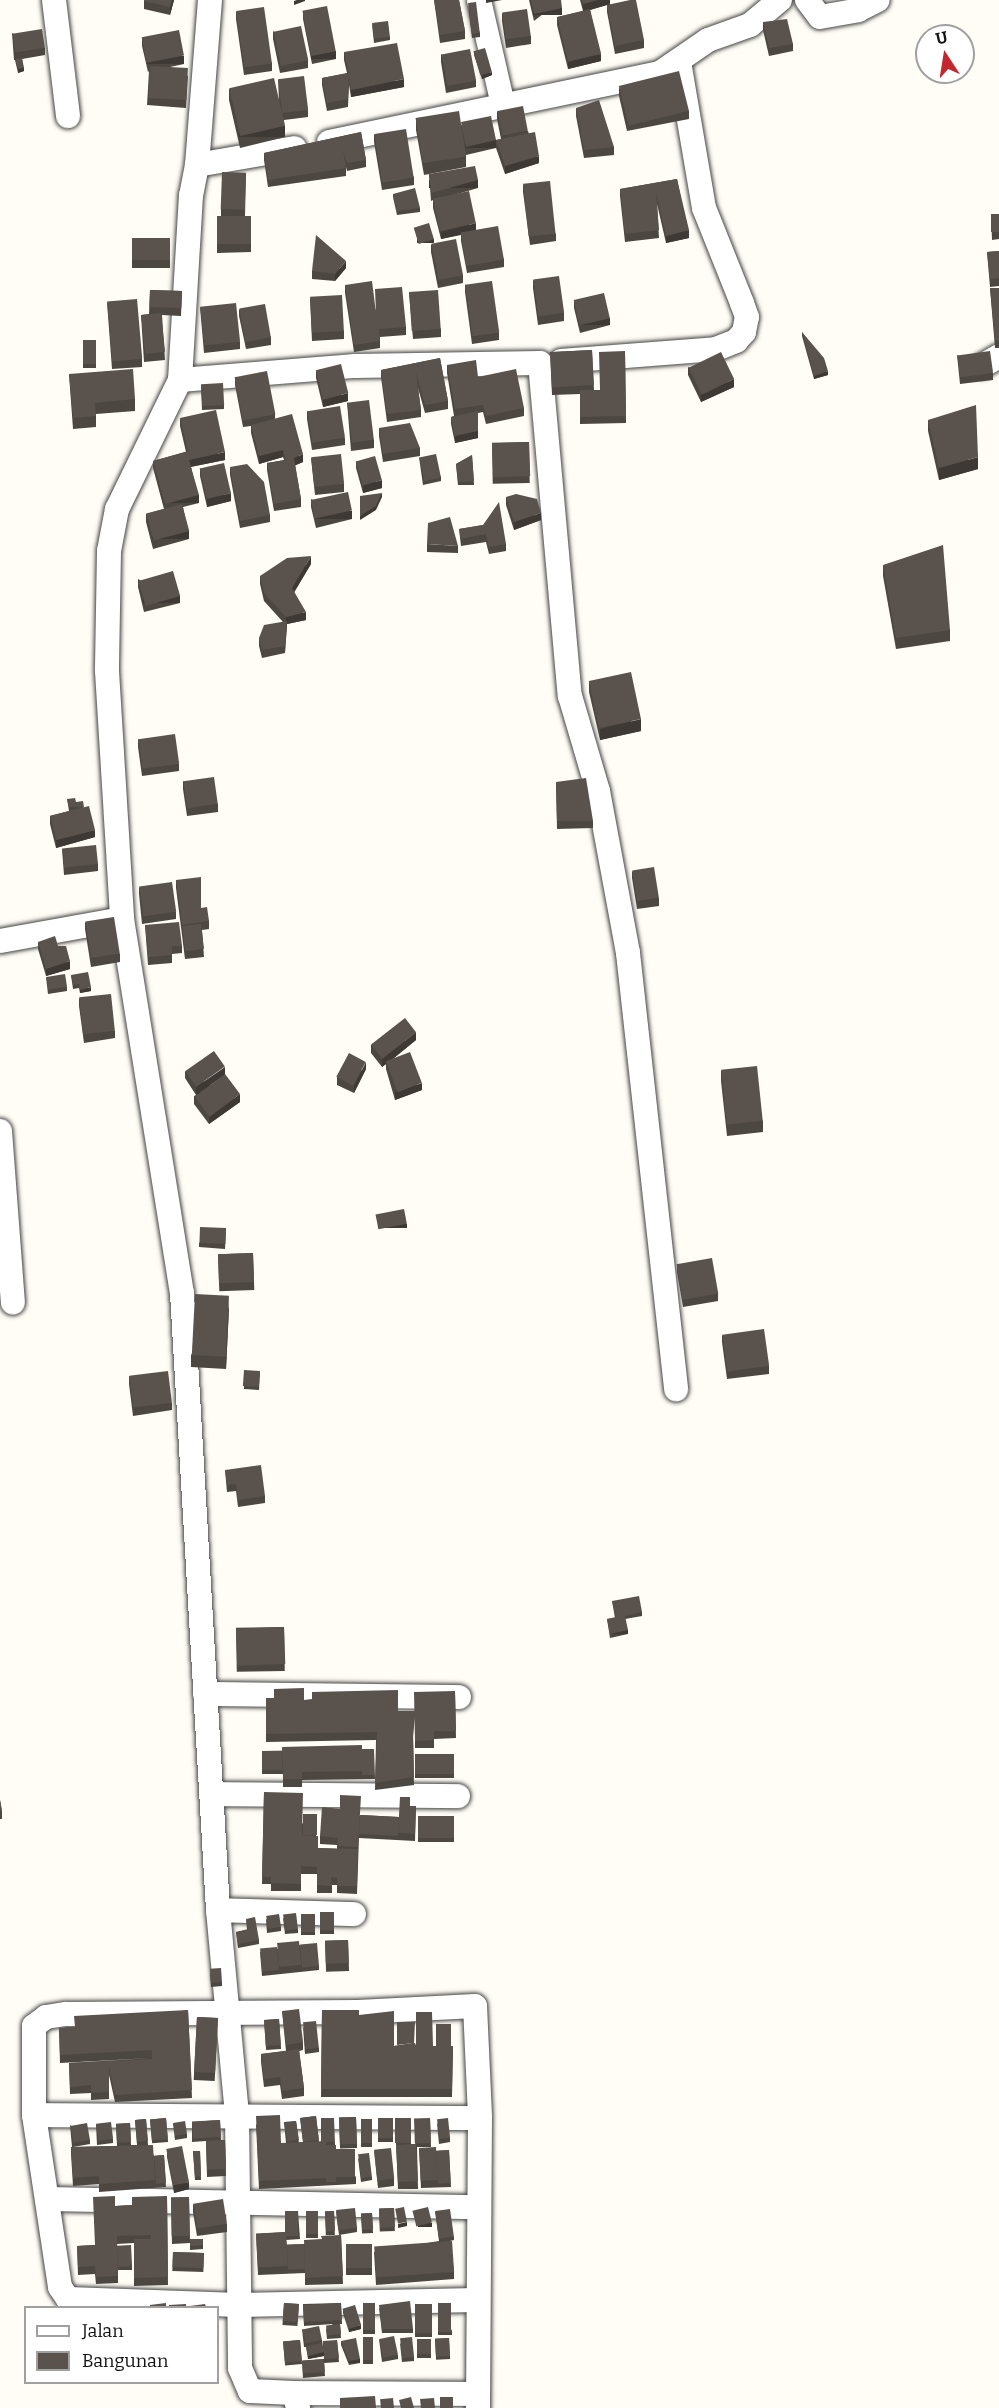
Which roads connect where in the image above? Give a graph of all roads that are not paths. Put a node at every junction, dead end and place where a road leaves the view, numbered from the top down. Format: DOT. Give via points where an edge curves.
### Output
graph roads {
  1 [pos="54,0"];
  2 [pos="210,0"];
  3 [pos="479,0"];
  4 [pos="780,0"];
  5 [pos="807,0"];
  6 [pos="878,0"];
  7 [pos="682,59"];
  8 [pos="503,105"];
  9 [pos="68,116"];
  10 [pos="197,165"];
  11 [pos="540,363"];
  12 [pos="180,380"];
  13 [pos="122,919"];
  14 [pos="0,941"];
  15 [pos="0,1132"];
  16 [pos="13,1303"];
  17 [pos="676,1389"];
  18 [pos="204,1694"];
  19 [pos="459,1697"];
  20 [pos="211,1794"];
  21 [pos="458,1796"];
  22 [pos="218,1910"];
  23 [pos="354,1914"];
  24 [pos="229,2012"];
  25 [pos="34,2115"];
  26 [pos="237,2116"];
  27 [pos="480,2118"];
  28 [pos="47,2199"];
  29 [pos="239,2201"];
  30 [pos="478,2207"];
  31 [pos="476,2300"];
  32 [pos="239,2305"];
  33 [pos="296,2401"];
  34 [pos="478,2401"];
  1 -- 9 [label="street"];
  2 -- 10 [label="street"];
  3 -- 8 [label="street"];
  4 -- 7 [label="street" via="750,25 708,40"];
  5 -- 6 [label="street" via="820,17 858,10"];
  7 -- 8 [label="street" via="660,74"];
  7 -- 11 [label="street" via="710,228 747,317 744,332 736,341 716,349"];
  8 -- 10 [label="street"];
  10 -- 12 [label="street" via="191,195"];
  11 -- 12 [label="street" via="355,366"];
  11 -- 17 [label="street" via="570,696 598,791 628,953"];
  12 -- 13 [label="street" via="117,509 109,551 107,671"];
  13 -- 14 [label="street"];
  13 -- 18 [label="street" via="182,1293"];
  15 -- 16 [label="street"];
  18 -- 19 [label="street"];
  18 -- 20 [label="street"];
  20 -- 21 [label="street"];
  20 -- 22 [label="street"];
  22 -- 23 [label="street"];
  22 -- 24 [label="street"];
  24 -- 25 [label="street" via="46,2017 34,2026"];
  24 -- 26 [label="street"];
  24 -- 27 [label="street" via="475,2006"];
  25 -- 26 [label="street"];
  25 -- 28 [label="street"];
  26 -- 27 [label="street"];
  26 -- 29 [label="street"];
  27 -- 30 [label="street"];
  28 -- 29 [label="street"];
  28 -- 32 [label="street" via="60,2287 68,2299"];
  29 -- 30 [label="street"];
  29 -- 32 [label="street"];
  30 -- 31 [label="street"];
  31 -- 32 [label="street"];
  31 -- 34 [label="street"];
  32 -- 33 [label="street" via="240,2368 245,2387"];
  33 -- 34 [label="street"];
}
